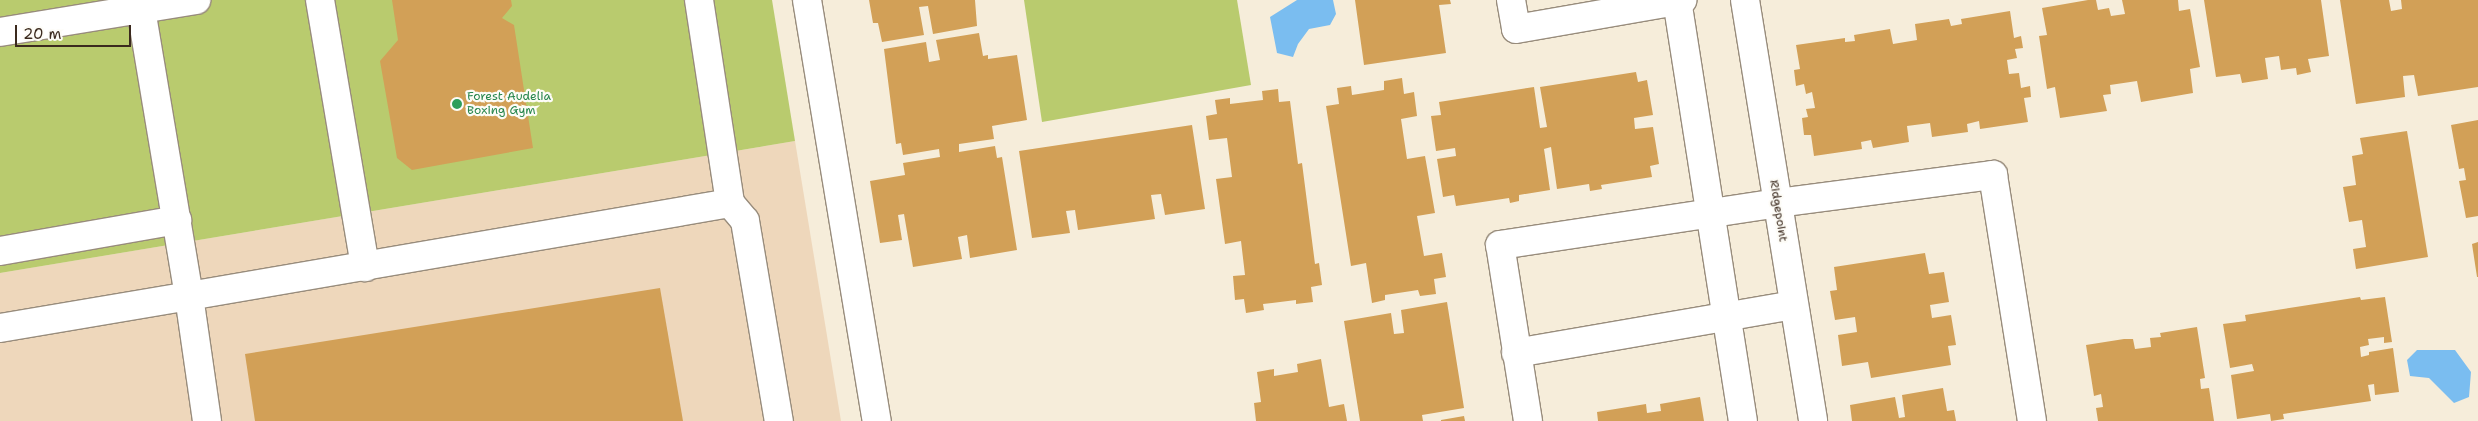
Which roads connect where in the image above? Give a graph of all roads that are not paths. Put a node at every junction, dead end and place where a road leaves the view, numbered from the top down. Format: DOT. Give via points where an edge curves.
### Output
graph roads {
  1 [pos="196,0"];
  2 [pos="320,0"];
  3 [pos="699,0"];
  4 [pos="807,0"];
  5 [pos="1511,0"];
  6 [pos="1679,0"];
  7 [pos="1745,0"];
  8 [pos="141,9"];
  9 [pos="0,32"];
  10 [pos="730,203"];
  11 [pos="1777,203"];
  12 [pos="1710,214"];
  13 [pos="177,220"];
  14 [pos="0,251"];
  15 [pos="365,267"];
  16 [pos="189,296"];
  17 [pos="1793,304"];
  18 [pos="1726,316"];
  19 [pos="0,328"];
  20 [pos="1516,353"];
  21 [pos="207,421"];
  22 [pos="779,421"];
  23 [pos="877,421"];
  24 [pos="1528,421"];
  25 [pos="1742,421"];
  26 [pos="1813,421"];
  27 [pos="2032,421"];
  1 -- 8 [label="street"];
  2 -- 15 [label="street"];
  3 -- 10 [label="street"];
  4 -- 23 [label="street"];
  5 -- 6 [label="street" via="1516,29"];
  6 -- 12 [label="street"];
  7 -- 11 [label="street, Ridgepoint"];
  8 -- 9 [label="street"];
  8 -- 13 [label="street"];
  10 -- 15 [label="street"];
  10 -- 22 [label="street" via="745,221"];
  11 -- 12 [label="street"];
  11 -- 17 [label="street, Ridgepoint"];
  11 -- 27 [label="street" via="1993,176"];
  12 -- 18 [label="street"];
  12 -- 20 [label="street" via="1500,245"];
  13 -- 14 [label="street"];
  13 -- 16 [label="street"];
  15 -- 16 [label="street"];
  16 -- 19 [label="street"];
  16 -- 21 [label="street"];
  17 -- 18 [label="street"];
  17 -- 26 [label="street, Ridgepoint"];
  18 -- 20 [label="street"];
  18 -- 25 [label="street"];
  20 -- 24 [label="street"];
}
